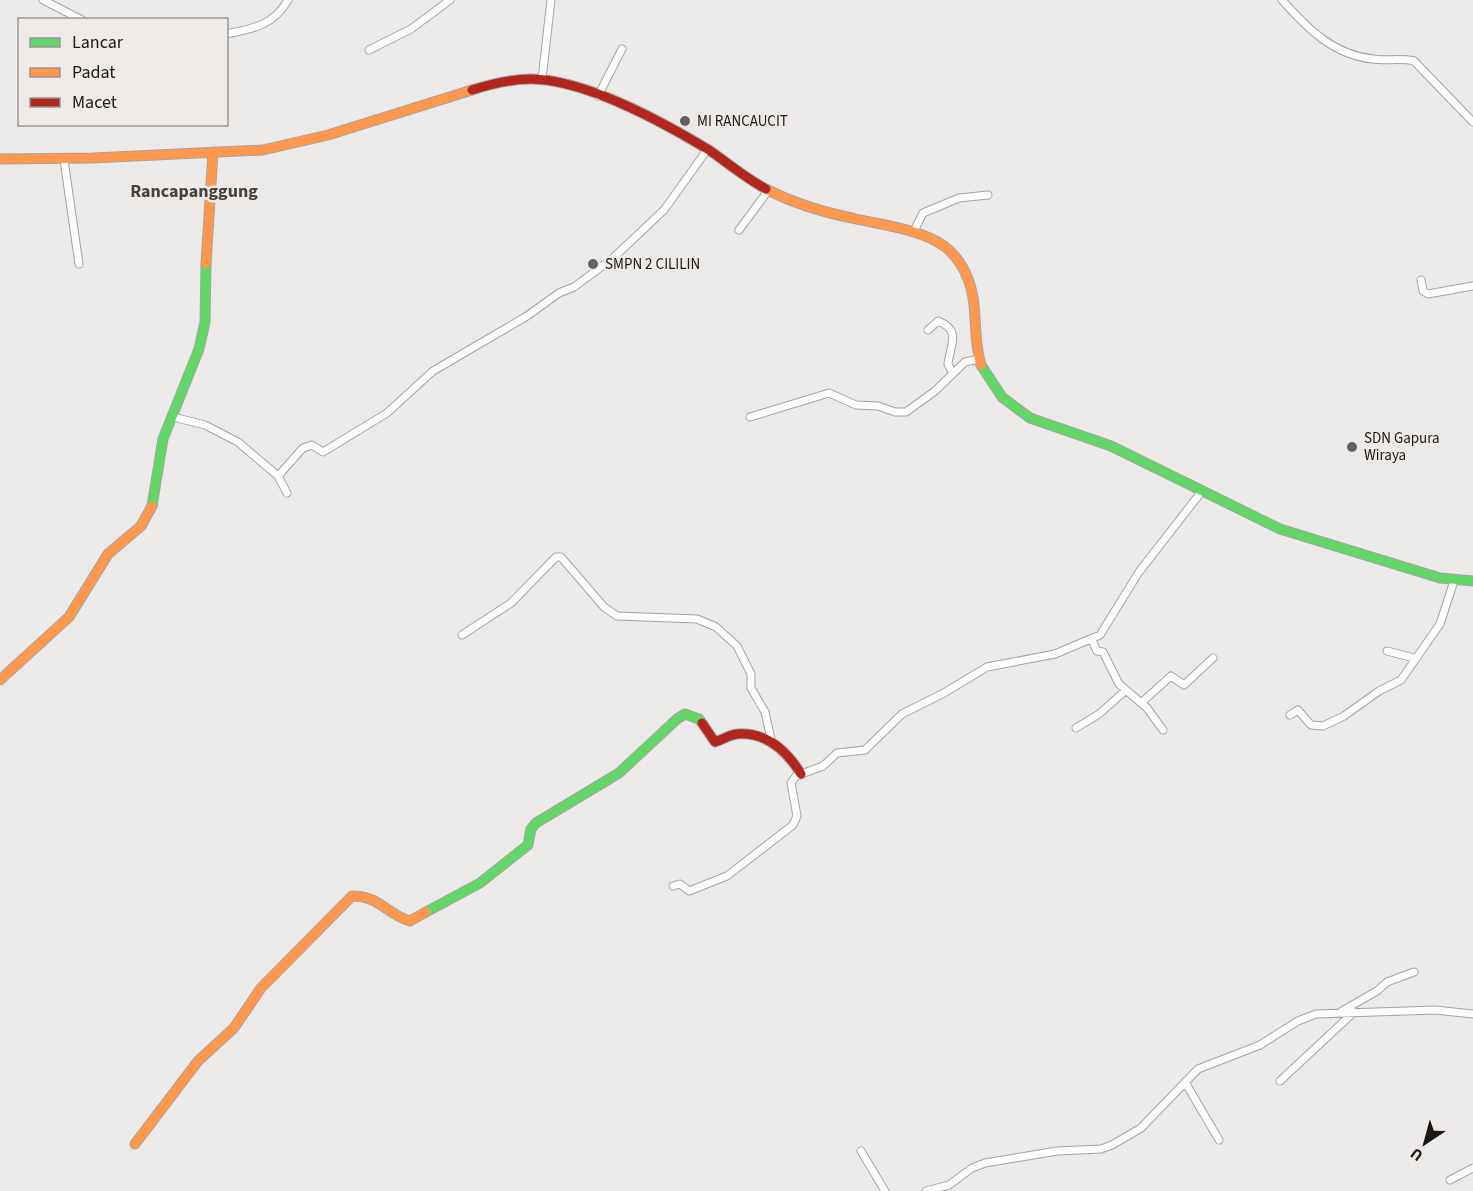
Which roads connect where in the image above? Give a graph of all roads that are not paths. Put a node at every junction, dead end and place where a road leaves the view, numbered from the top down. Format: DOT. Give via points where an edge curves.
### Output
graph roads {
  1 [pos="43,0"];
  2 [pos="288,0"];
  3 [pos="450,0"];
  4 [pos="551,0"];
  5 [pos="1282,0"];
  6 [pos="78,18"];
  7 [pos="228,34"];
  8 [pos="622,48"];
  9 [pos="369,50"];
  10 [pos="542,79"];
  11 [pos="598,96"];
  12 [pos="1473,122"];
  13 [pos="707,150"];
  14 [pos="213,152"];
  15 [pos="0,159"];
  16 [pos="64,160"];
  17 [pos="768,191"];
  18 [pos="988,195"];
  19 [pos="739,230"];
  20 [pos="913,233"];
  21 [pos="79,264"];
  22 [pos="1421,280"];
  23 [pos="1473,286"];
  24 [pos="928,330"];
  25 [pos="979,359"];
  26 [pos="952,372"];
  27 [pos="173,417"];
  28 [pos="750,417"];
  29 [pos="278,476"];
  30 [pos="1202,492"];
  31 [pos="287,493"];
  32 [pos="1454,581"];
  33 [pos="1473,581"];
  34 [pos="462,635"];
  35 [pos="1092,640"];
  36 [pos="1387,651"];
  37 [pos="1213,658"];
  38 [pos="1414,658"];
  39 [pos="0,680"];
  40 [pos="1125,691"];
  41 [pos="1141,703"];
  42 [pos="1290,715"];
  43 [pos="1076,728"];
  44 [pos="1162,730"];
  45 [pos="771,739"];
  46 [pos="801,774"];
  47 [pos="673,886"];
  48 [pos="1414,972"];
  49 [pos="1342,1011"];
  50 [pos="1354,1012"];
  51 [pos="1473,1014"];
  52 [pos="1280,1081"];
  53 [pos="1185,1082"];
  54 [pos="1219,1140"];
  55 [pos="135,1144"];
  56 [pos="861,1151"];
  57 [pos="1473,1168"];
  58 [pos="1450,1180"];
  59 [pos="885,1191"];
  60 [pos="926,1191"];
  1 -- 6 [label="street"];
  2 -- 7 [label="street" via="258,29"];
  3 -- 9 [label="street" via="411,29"];
  4 -- 10 [label="street"];
  5 -- 12 [label="street" via="1314,33 1337,48 1374,60 1414,61"];
  8 -- 11 [label="street"];
  10 -- 11 [label="main road"];
  10 -- 14 [label="main road" via="495,83 269,150"];
  11 -- 13 [label="main road"];
  13 -- 17 [label="main road"];
  13 -- 29 [label="street" via="664,210 598,270 433,371 387,413 323,452 312,445 305,447"];
  14 -- 16 [label="main road"];
  14 -- 27 [label="main road" via="205,322"];
  15 -- 16 [label="main road"];
  16 -- 21 [label="street"];
  17 -- 19 [label="street"];
  17 -- 20 [label="main road" via="851,219"];
  18 -- 20 [label="street" via="967,196 923,213"];
  20 -- 25 [label="main road" via="935,241 962,264 968,275"];
  22 -- 23 [label="street" via="1423,291 1428,294"];
  24 -- 26 [label="street" via="938,321 953,334 948,364"];
  25 -- 26 [label="street"];
  25 -- 30 [label="main road" via="996,391 1027,417 1111,446"];
  26 -- 28 [label="street" via="935,391 906,412 856,405 828,393"];
  27 -- 29 [label="street" via="205,425 238,442"];
  27 -- 39 [label="main road" via="159,452 151,512 141,526 108,554 69,617"];
  29 -- 31 [label="street"];
  30 -- 32 [label="main road" via="1305,538"];
  30 -- 35 [label="street" via="1139,572 1104,630"];
  32 -- 33 [label="main road"];
  32 -- 38 [label="street" via="1440,624"];
  34 -- 45 [label="street" via="511,603 556,557 561,557 597,600 617,616 697,619 723,633 736,646 751,674 751,688 765,712"];
  35 -- 40 [label="street"];
  35 -- 46 [label="street" via="1055,654 987,667 902,714 865,750 837,753 823,766"];
  36 -- 38 [label="street"];
  37 -- 41 [label="street" via="1184,685 1171,676"];
  38 -- 42 [label="street" via="1401,680 1323,726 1311,725 1298,710"];
  40 -- 41 [label="street"];
  40 -- 43 [label="street"];
  41 -- 44 [label="street"];
  45 -- 46 [label="main road" via="793,759"];
  45 -- 55 [label="main road" via="737,734 715,742 699,719 685,714 629,765 536,823 528,845 480,883 410,921 401,920 377,899 352,896 261,988 234,1028 198,1061"];
  46 -- 47 [label="street" via="791,781 797,816 794,825 720,879 689,891 680,884"];
  48 -- 49 [label="street" via="1387,982"];
  49 -- 50 [label="street"];
  49 -- 53 [label="street" via="1298,1021 1260,1045 1202,1066"];
  50 -- 51 [label="street" via="1435,1010"];
  50 -- 52 [label="street"];
  53 -- 54 [label="street"];
  53 -- 60 [label="street" via="1141,1128 1112,1146 985,1163 949,1185"];
  56 -- 59 [label="street"];
  57 -- 58 [label="street"];
}
